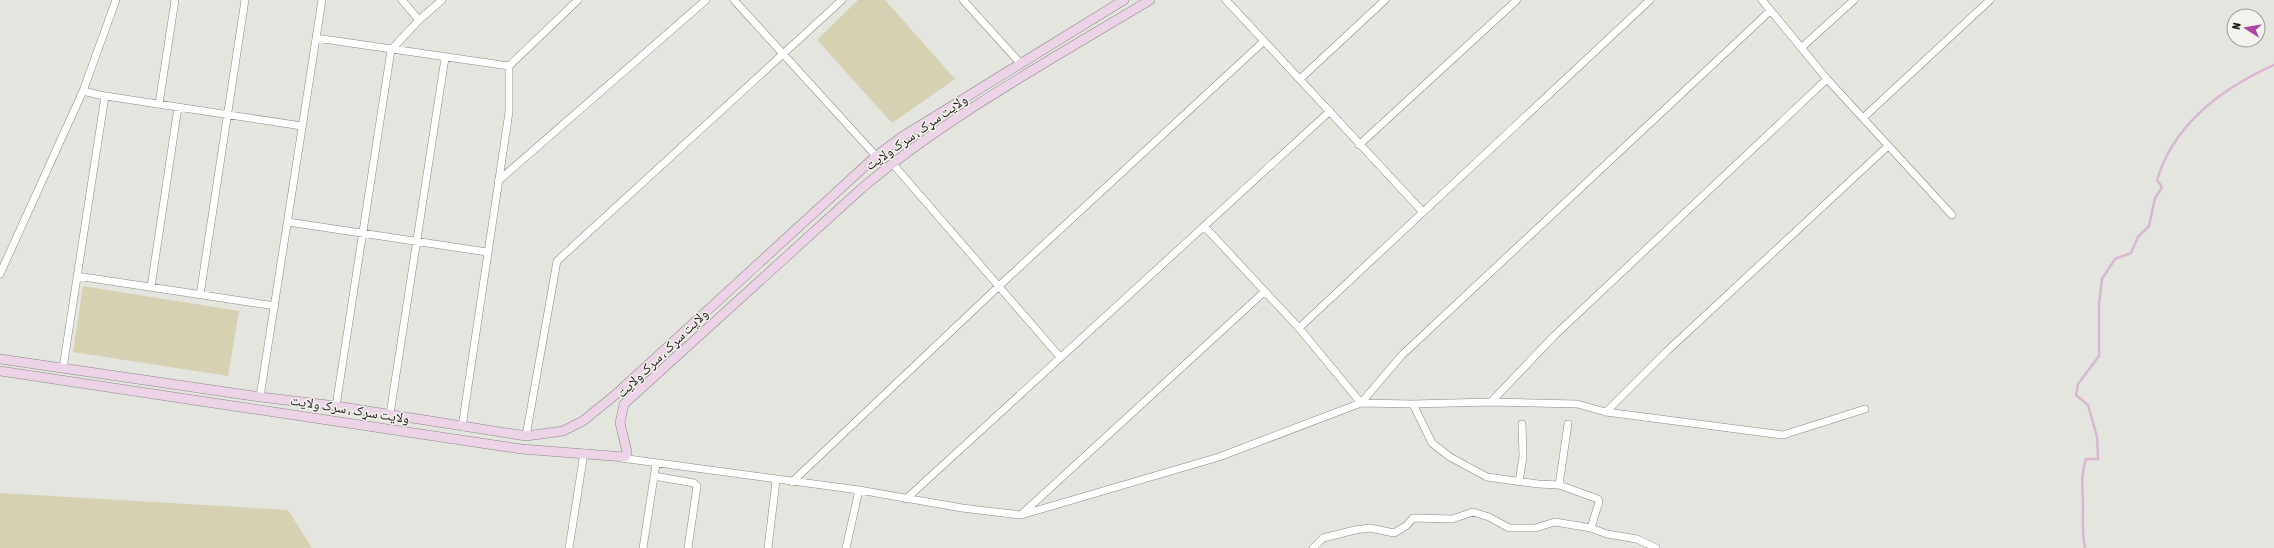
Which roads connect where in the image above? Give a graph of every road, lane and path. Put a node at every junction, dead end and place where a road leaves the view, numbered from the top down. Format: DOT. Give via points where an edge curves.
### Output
graph roads {
  1 [pos="116,0"];
  2 [pos="175,0"];
  3 [pos="245,0"];
  4 [pos="322,0"];
  5 [pos="402,0"];
  6 [pos="442,0"];
  7 [pos="578,0"];
  8 [pos="706,0"];
  9 [pos="734,0"];
  10 [pos="842,0"];
  11 [pos="963,0"];
  12 [pos="1124,0"];
  13 [pos="1150,0"];
  14 [pos="1226,0"];
  15 [pos="1385,0"];
  16 [pos="1518,0"];
  17 [pos="1650,0"];
  18 [pos="1762,0"];
  19 [pos="1854,0"];
  20 [pos="1990,0"];
  21 [pos="1770,11"];
  22 [pos="419,20"];
  23 [pos="316,38"];
  24 [pos="1264,40"];
  25 [pos="1801,48"];
  26 [pos="391,50"];
  27 [pos="782,55"];
  28 [pos="445,58"];
  29 [pos="1020,63"];
  30 [pos="509,66"];
  31 [pos="1300,79"];
  32 [pos="1828,80"];
  33 [pos="83,91"];
  34 [pos="104,96"];
  35 [pos="159,104"];
  36 [pos="178,107"];
  37 [pos="1330,111"];
  38 [pos="228,115"];
  39 [pos="1863,118"];
  40 [pos="302,126"];
  41 [pos="1359,145"];
  42 [pos="1888,146"];
  43 [pos="876,156"];
  44 [pos="892,163"];
  45 [pos="498,181"];
  46 [pos="1422,211"];
  47 [pos="1952,215"];
  48 [pos="288,222"];
  49 [pos="1204,226"];
  50 [pos="363,233"];
  51 [pos="416,242"];
  52 [pos="487,252"];
  53 [pos="0,274"];
  54 [pos="77,276"];
  55 [pos="999,286"];
  56 [pos="151,287"];
  57 [pos="1264,292"];
  58 [pos="200,295"];
  59 [pos="274,306"];
  60 [pos="1299,328"];
  61 [pos="1060,357"];
  62 [pos="0,359"];
  63 [pos="63,368"];
  64 [pos="0,371"];
  65 [pos="615,395"];
  66 [pos="260,397"];
  67 [pos="1491,402"];
  68 [pos="1361,403"];
  69 [pos="624,404"];
  70 [pos="1413,404"];
  71 [pos="336,406"];
  72 [pos="1865,409"];
  73 [pos="1606,412"];
  74 [pos="390,414"];
  75 [pos="1522,424"];
  76 [pos="1568,424"];
  77 [pos="462,426"];
  78 [pos="526,436"];
  79 [pos="584,454"];
  80 [pos="621,458"];
  81 [pos="656,464"];
  82 [pos="654,476"];
  83 [pos="776,480"];
  84 [pos="792,482"];
  85 [pos="1519,482"];
  86 [pos="1559,485"];
  87 [pos="859,490"];
  88 [pos="906,499"];
  89 [pos="1021,515"];
  90 [pos="1591,528"];
  91 [pos="569,548"];
  92 [pos="644,548"];
  93 [pos="688,548"];
  94 [pos="768,548"];
  95 [pos="846,548"];
  96 [pos="1313,548"];
  97 [pos="1656,548"];
  1 -- 33 [label="street"];
  2 -- 35 [label="street"];
  3 -- 38 [label="street"];
  4 -- 23 [label="street"];
  5 -- 22 [label="street"];
  6 -- 22 [label="street"];
  7 -- 30 [label="street"];
  8 -- 45 [label="street"];
  9 -- 27 [label="street"];
  10 -- 27 [label="street"];
  11 -- 29 [label="street"];
  12 -- 29 [label="main road, ولایت سړک ، سرک ولایت"];
  13 -- 44 [label="main road, ولایت سړک ، سرک ولایت" via="997,93"];
  14 -- 24 [label="street"];
  15 -- 31 [label="street"];
  16 -- 41 [label="street"];
  17 -- 46 [label="street"];
  18 -- 21 [label="street"];
  19 -- 25 [label="street"];
  20 -- 39 [label="street"];
  21 -- 25 [label="street"];
  21 -- 68 [label="street" via="1402,355"];
  22 -- 26 [label="street"];
  23 -- 26 [label="street"];
  23 -- 40 [label="street"];
  24 -- 31 [label="street"];
  24 -- 55 [label="street"];
  25 -- 32 [label="street"];
  26 -- 28 [label="street"];
  26 -- 50 [label="street"];
  27 -- 43 [label="street"];
  27 -- 78 [label="street" via="557,261"];
  28 -- 30 [label="street"];
  28 -- 51 [label="street"];
  29 -- 43 [label="main road, ولایت سړک ، سرک ولایت" via="903,136"];
  30 -- 45 [label="street" via="509,112"];
  31 -- 37 [label="street"];
  32 -- 39 [label="street"];
  32 -- 67 [label="street" via="1554,336"];
  33 -- 34 [label="street"];
  33 -- 53 [label="street"];
  34 -- 35 [label="street"];
  34 -- 54 [label="street"];
  35 -- 36 [label="street"];
  36 -- 38 [label="street"];
  36 -- 56 [label="street"];
  37 -- 41 [label="street"];
  37 -- 49 [label="street"];
  38 -- 40 [label="street"];
  38 -- 58 [label="street"];
  39 -- 42 [label="street"];
  40 -- 48 [label="street"];
  41 -- 46 [label="street"];
  42 -- 47 [label="street"];
  42 -- 73 [label="street" via="1667,351"];
  43 -- 65 [label="main road, ولایت سړک ، سرک ولایت"];
  44 -- 55 [label="street"];
  44 -- 69 [label="main road, ولایت سړک ، سرک ولایت"];
  45 -- 52 [label="street"];
  46 -- 60 [label="street"];
  48 -- 50 [label="street"];
  48 -- 59 [label="street"];
  49 -- 57 [label="street"];
  49 -- 61 [label="street"];
  50 -- 51 [label="street"];
  50 -- 71 [label="street"];
  51 -- 52 [label="street"];
  51 -- 74 [label="street"];
  52 -- 77 [label="street"];
  54 -- 56 [label="street"];
  54 -- 63 [label="street"];
  55 -- 61 [label="street"];
  55 -- 84 [label="street"];
  56 -- 58 [label="street"];
  57 -- 60 [label="street"];
  57 -- 89 [label="street"];
  58 -- 59 [label="street"];
  59 -- 66 [label="street"];
  60 -- 68 [label="street"];
  61 -- 88 [label="street"];
  62 -- 63 [label="main road, ولایت سړک ، سرک ولایت"];
  63 -- 66 [label="main road, ولایت سړک ، سرک ولایت"];
  64 -- 79 [label="main road, ولایت سړک ، سرک ولایت" via="521,449"];
  65 -- 69 [label="main road"];
  65 -- 78 [label="main road, ولایت سړک ، سرک ولایت" via="583,421 564,431"];
  66 -- 71 [label="main road, ولایت سړک ، سرک ولایت"];
  67 -- 70 [label="street"];
  67 -- 73 [label="street" via="1577,404"];
  68 -- 70 [label="street"];
  68 -- 89 [label="street" via="1219,457"];
  69 -- 80 [label="main road, ولایت سړک ، سرک ولایت" via="620,423 627,452 625,457"];
  70 -- 85 [label="street" via="1432,443 1450,458 1487,477"];
  71 -- 74 [label="main road, ولایت سړک ، سرک ولایت"];
  72 -- 73 [label="street" via="1783,435"];
  74 -- 77 [label="main road, ولایت سړک ، سرک ولایت"];
  75 -- 85 [label="street"];
  76 -- 86 [label="street"];
  77 -- 78 [label="main road, ولایت سړک ، سرک ولایت"];
  79 -- 80 [label="main road, ولایت سړک ، سرک ولایت"];
  79 -- 91 [label="street"];
  80 -- 81 [label="street"];
  81 -- 82 [label="street"];
  81 -- 83 [label="street"];
  82 -- 92 [label="street"];
  82 -- 93 [label="street" via="697,486"];
  83 -- 84 [label="street"];
  83 -- 94 [label="street"];
  84 -- 87 [label="street"];
  85 -- 86 [label="street"];
  86 -- 90 [label="street" via="1598,499"];
  87 -- 88 [label="street"];
  87 -- 95 [label="street"];
  88 -- 89 [label="street"];
  90 -- 96 [label="street" via="1554,522 1535,528 1509,528 1473,512 1452,519 1413,518 1394,533 1370,528 1355,530 1323,538"];
  90 -- 97 [label="street" via="1607,534 1636,539"];
}
